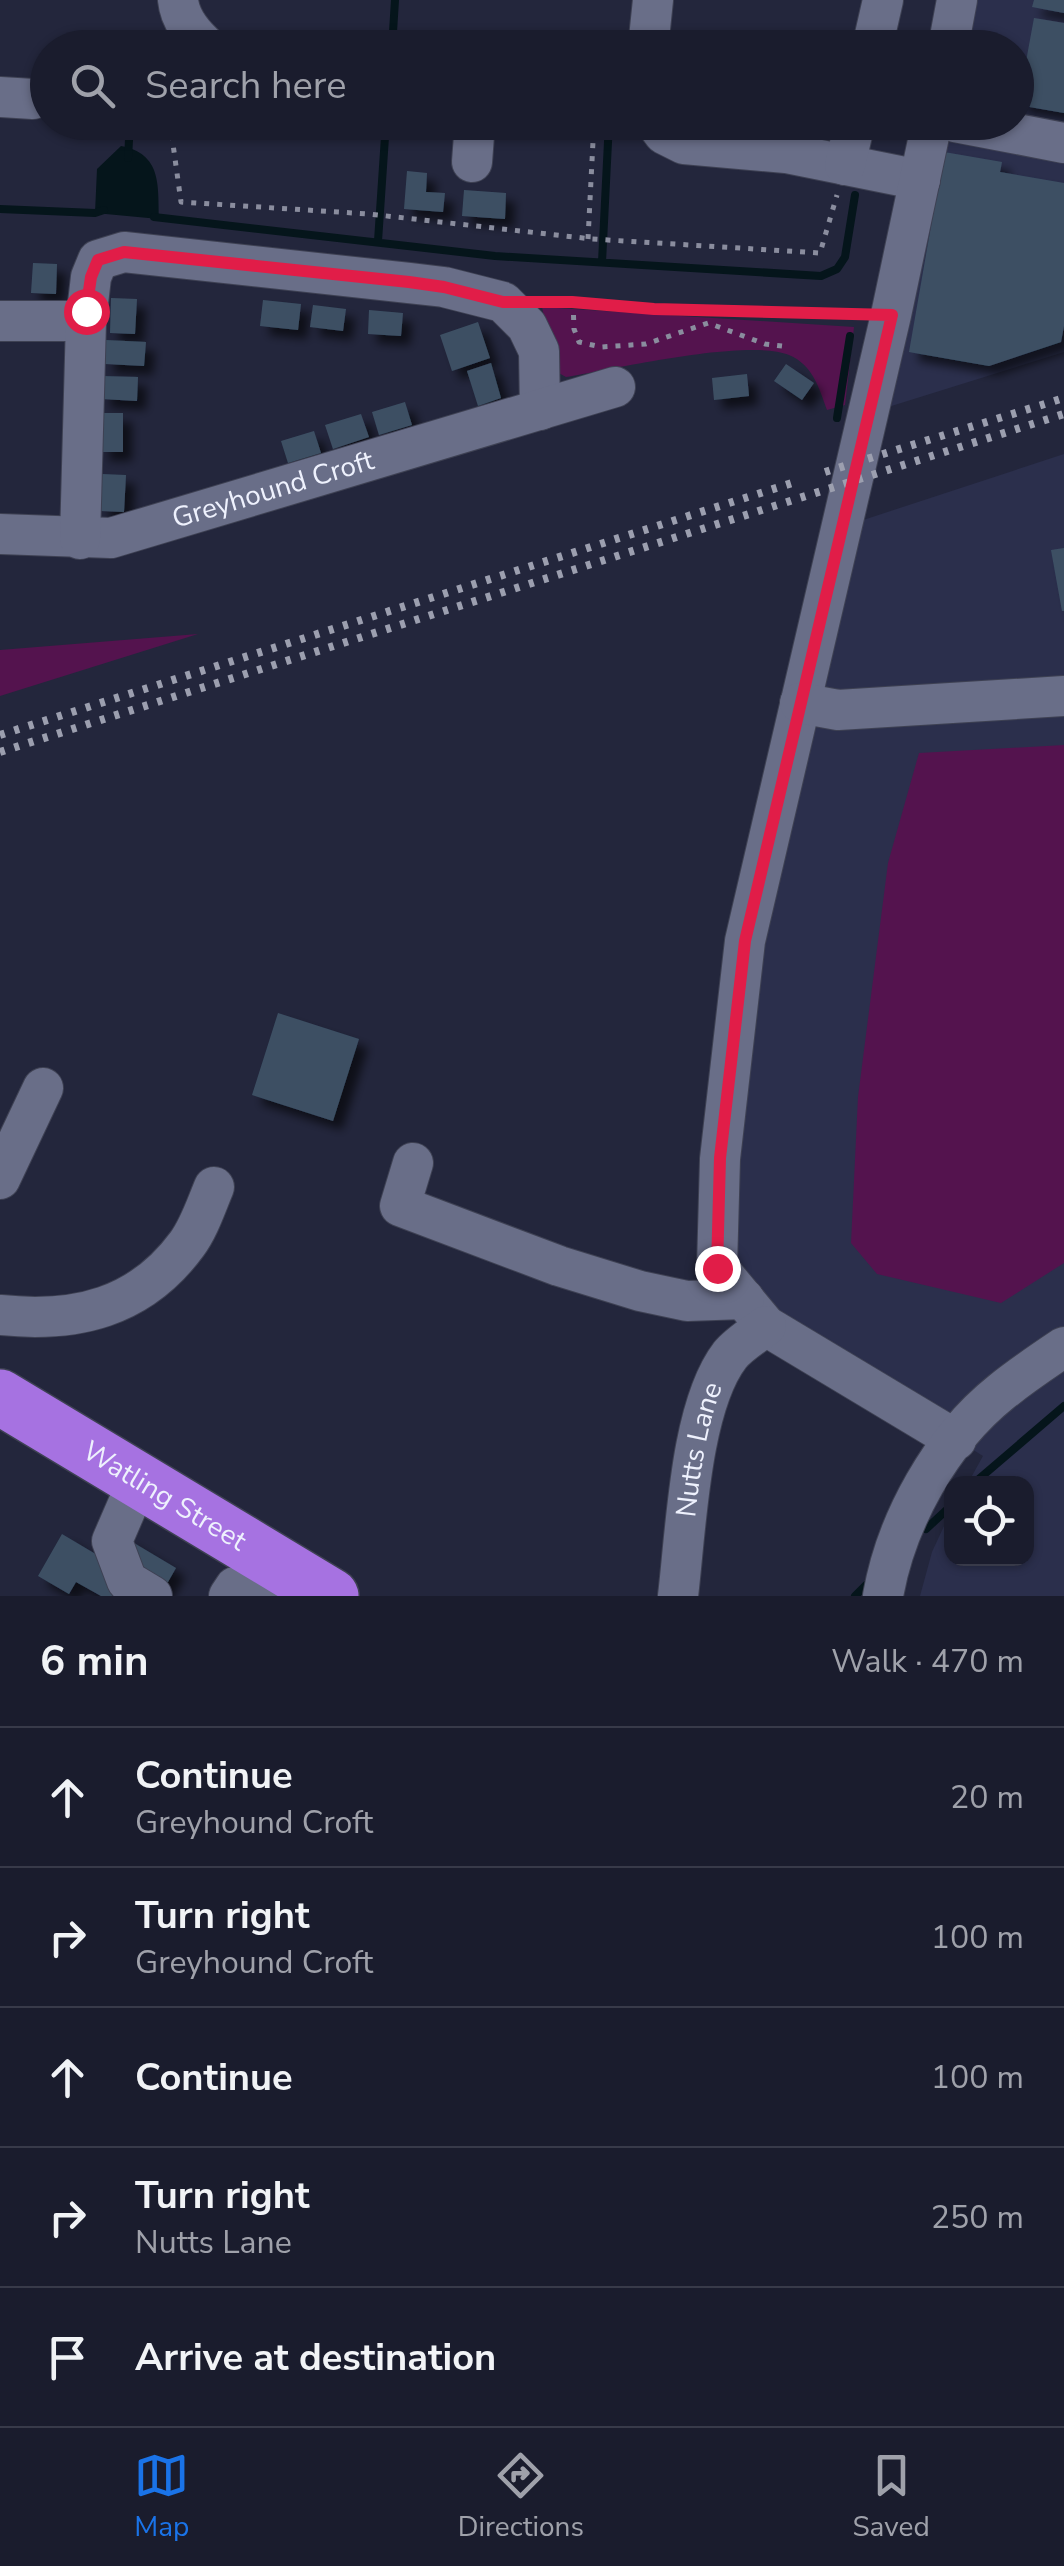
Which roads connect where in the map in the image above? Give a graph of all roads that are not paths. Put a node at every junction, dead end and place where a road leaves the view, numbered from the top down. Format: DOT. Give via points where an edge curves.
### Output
graph roads {
  1 [pos="176,0"];
  2 [pos="653,0"];
  3 [pos="883,0"];
  4 [pos="958,0"];
  5 [pos="172,30"];
  6 [pos="190,30"];
  7 [pos="650,30"];
  8 [pos="876,30"];
  9 [pos="952,30"];
  10 [pos="1034,137"];
  11 [pos="474,140"];
  12 [pos="676,140"];
  13 [pos="851,140"];
  14 [pos="928,140"];
  15 [pos="1064,143"];
  16 [pos="472,162"];
  17 [pos="845,165"];
  18 [pos="920,180"];
  19 [pos="0,321"];
  20 [pos="86,321"];
  21 [pos="614,387"];
  22 [pos="540,410"];
  23 [pos="0,534"];
  24 [pos="80,539"];
  25 [pos="1064,696"];
  26 [pos="800,703"];
  27 [pos="43,1088"];
  28 [pos="413,1163"];
  29 [pos="0,1180"];
  30 [pos="214,1187"];
  31 [pos="755,1312"];
  32 [pos="0,1315"];
  33 [pos="1064,1347"];
  34 [pos="0,1397"];
  35 [pos="956,1440"];
  36 [pos="138,1481"];
  37 [pos="314,1586"];
  38 [pos="152,1596"];
  39 [pos="229,1596"];
  40 [pos="678,1596"];
  41 [pos="883,1596"];
  1 -- 5 [label="street"];
  1 -- 6 [label="street"];
  2 -- 7 [label="street"];
  3 -- 8 [label="street"];
  4 -- 9 [label="street"];
  10 -- 15 [label="street"];
  11 -- 16 [label="street"];
  12 -- 17 [label="street"];
  13 -- 17 [label="street"];
  14 -- 18 [label="street"];
  17 -- 18 [label="street"];
  18 -- 26 [label="street"];
  19 -- 20 [label="street"];
  20 -- 22 [label="street" via="98,260 124,252 444,287 503,302 528,326 539,351"];
  20 -- 24 [label="street"];
  21 -- 22 [label="street, Greyhound Croft"];
  22 -- 24 [label="street, Greyhound Croft" via="110,538"];
  23 -- 24 [label="street, Greyhound Croft"];
  25 -- 26 [label="street" via="838,710"];
  26 -- 31 [label="street" via="745,941 720,1158 717,1268"];
  27 -- 29 [label="street"];
  28 -- 31 [label="street" via="400,1206 559,1266 687,1302"];
  30 -- 32 [label="street" via="190,1240 161,1274 125,1299 82,1315"];
  31 -- 35 [label="street"];
  31 -- 40 [label="street, Nutts Lane" via="710,1390"];
  33 -- 35 [label="street" via="998,1393"];
  34 -- 36 [label="highway, Watling Street"];
  35 -- 41 [label="street" via="904,1524"];
  36 -- 37 [label="highway, Watling Street"];
  36 -- 38 [label="street" via="112,1541 127,1581"];
  37 -- 39 [label="street" via="236,1587"];
}
